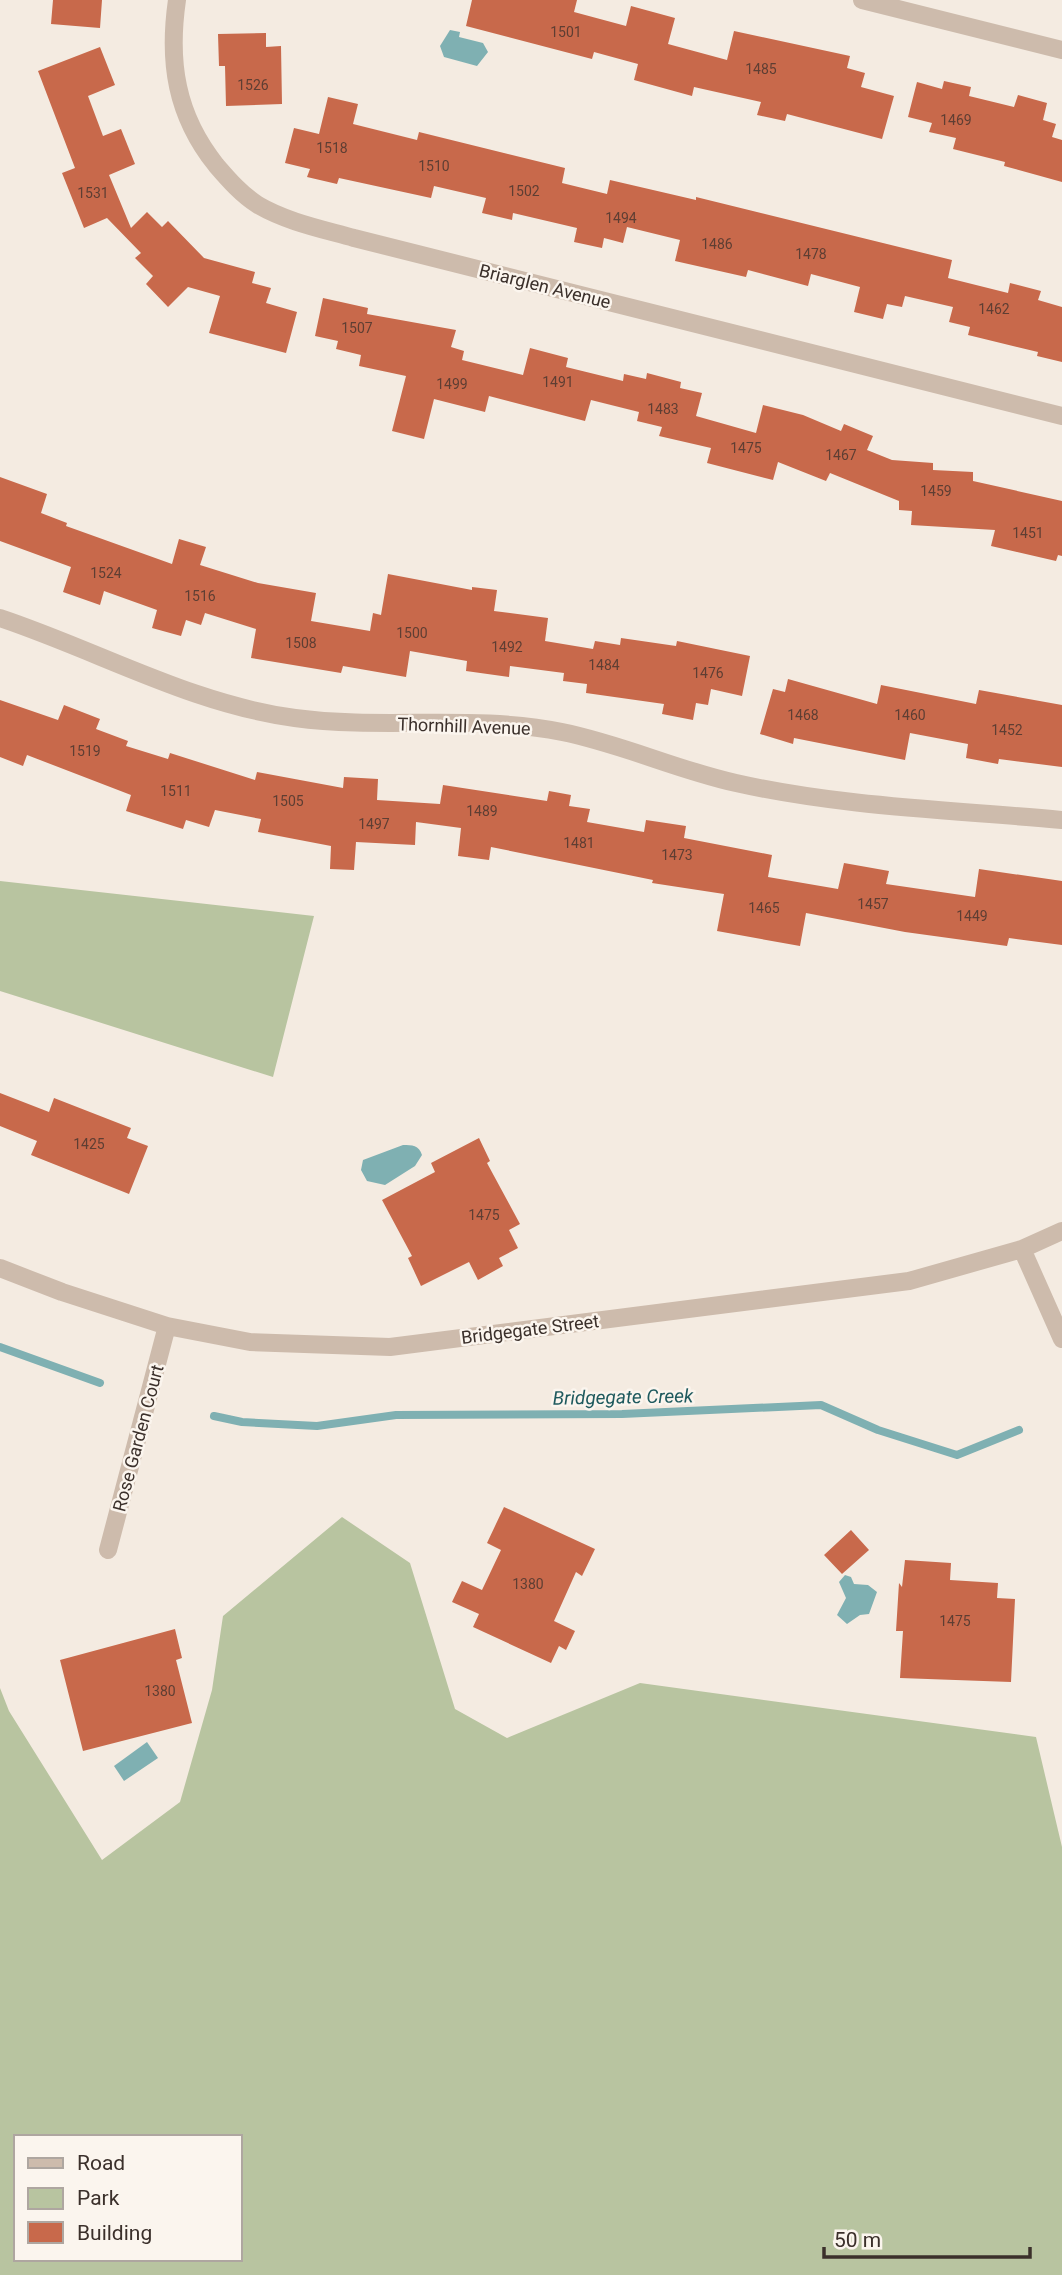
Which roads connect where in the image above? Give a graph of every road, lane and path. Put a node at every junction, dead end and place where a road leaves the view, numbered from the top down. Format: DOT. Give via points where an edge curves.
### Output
graph roads {
  1 [pos="177,0"];
  2 [pos="862,0"];
  3 [pos="1062,50"];
  4 [pos="1062,416"];
  5 [pos="0,618"];
  6 [pos="1062,820"];
  7 [pos="1062,1231"];
  8 [pos="1022,1249"];
  9 [pos="0,1268"];
  10 [pos="167,1326"];
  11 [pos="1062,1339"];
  12 [pos="108,1550"];
  1 -- 4 [label="street, Briarglen Avenue" via="172,64 186,118 202,148 234,187 258,205 354,238"];
  2 -- 3 [label="street"];
  5 -- 6 [label="street, Thornhill Avenue" via="188,692 294,718 516,725 605,743 734,783 781,792"];
  7 -- 8 [label="street, Bridgegate Street"];
  8 -- 10 [label="street, Bridgegate Street" via="909,1281 390,1348 250,1342"];
  8 -- 11 [label="street"];
  9 -- 10 [label="street, Bridgegate Street"];
  10 -- 12 [label="street, Rose Garden Court"];
}
